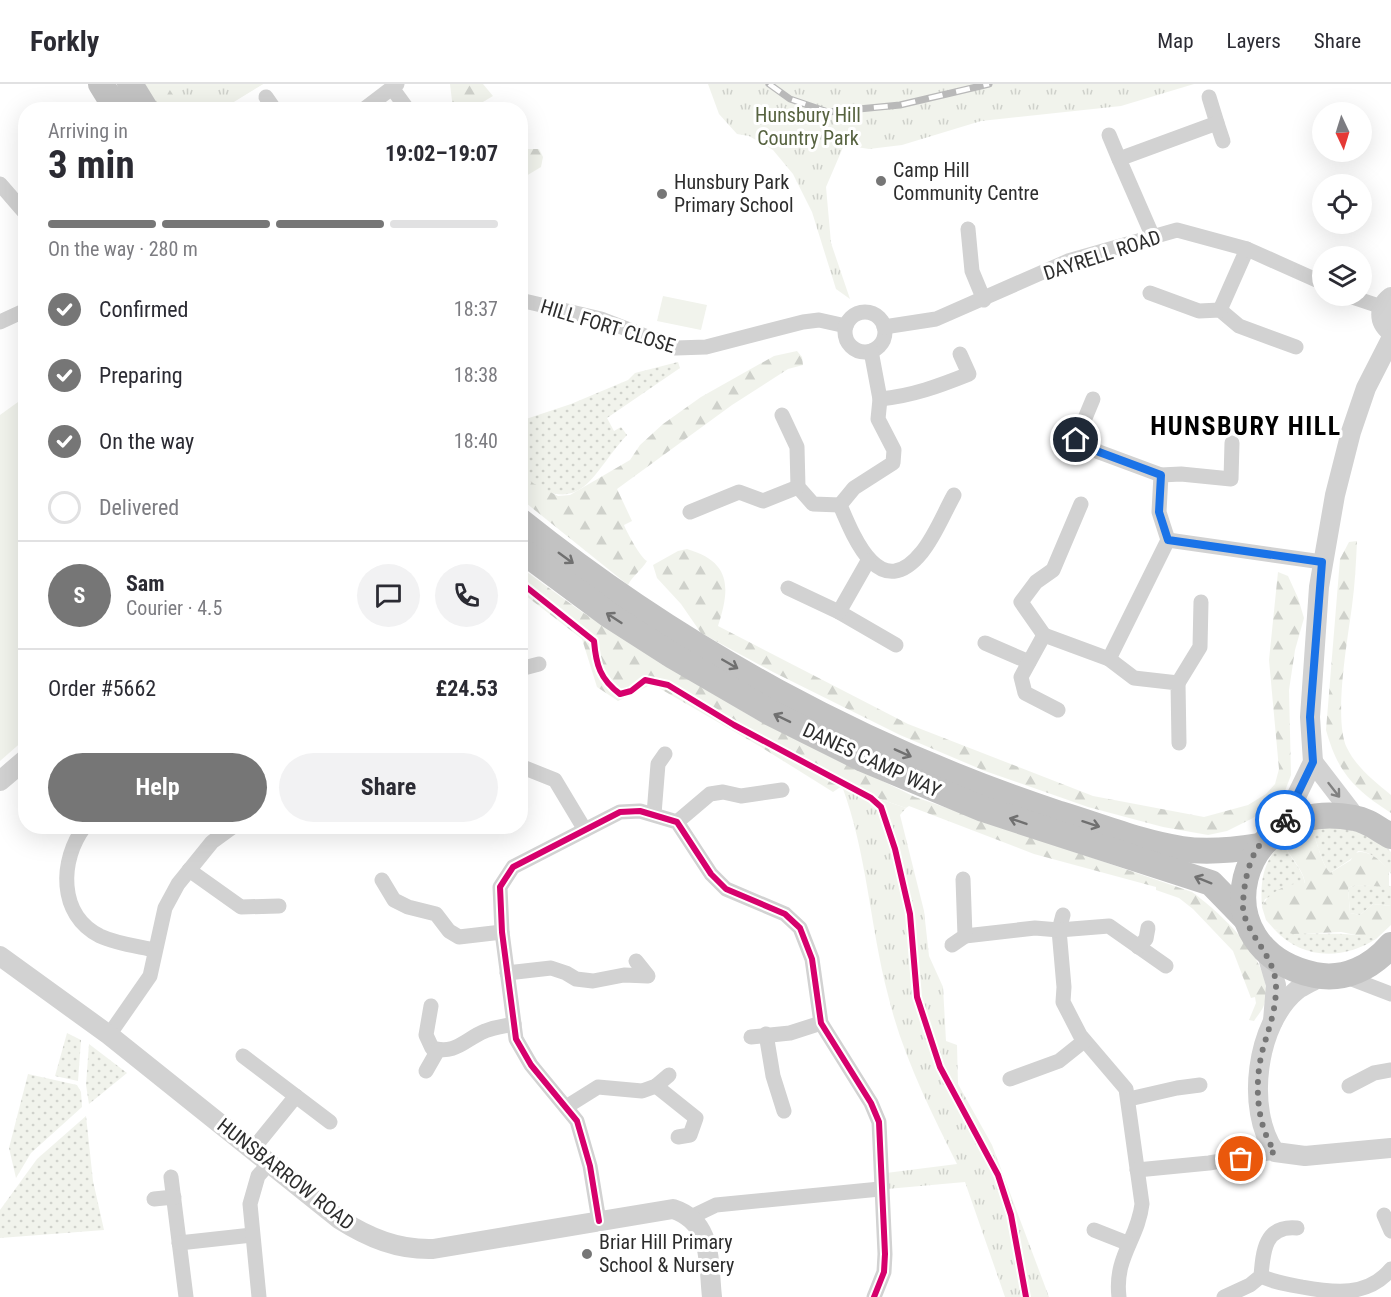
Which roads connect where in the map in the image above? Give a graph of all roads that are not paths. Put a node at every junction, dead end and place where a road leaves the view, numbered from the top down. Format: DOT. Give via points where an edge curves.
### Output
graph roads {
  1 [pos="101,84"];
  2 [pos="130,84"];
  3 [pos="394,86"];
  4 [pos="1209,97"];
  5 [pos="112,102"];
  6 [pos="141,102"];
  7 [pos="373,102"];
  8 [pos="403,102"];
  9 [pos="1217,123"];
  10 [pos="1109,135"];
  11 [pos="1222,141"];
  12 [pos="1119,159"];
  13 [pos="0,184"];
  14 [pos="18,205"];
  15 [pos="968,229"];
  16 [pos="1153,237"];
  17 [pos="1247,249"];
  18 [pos="1312,279"];
  19 [pos="1150,293"];
  20 [pos="984,300"];
  21 [pos="528,302"];
  22 [pos="1386,302"];
  23 [pos="1220,310"];
  24 [pos="18,314"];
  25 [pos="0,322"];
  26 [pos="846,326"];
  27 [pos="884,327"];
  28 [pos="1391,332"];
  29 [pos="1391,339"];
  30 [pos="1296,347"];
  31 [pos="871,351"];
  32 [pos="960,354"];
  33 [pos="880,399"];
  34 [pos="1093,399"];
  35 [pos="783,415"];
  36 [pos="1232,443"];
  37 [pos="1161,475"];
  38 [pos="798,487"];
  39 [pos="954,495"];
  40 [pos="1081,504"];
  41 [pos="840,505"];
  42 [pos="690,512"];
  43 [pos="528,527"];
  44 [pos="1168,540"];
  45 [pos="528,555"];
  46 [pos="868,561"];
  47 [pos="1322,562"];
  48 [pos="788,588"];
  49 [pos="1201,602"];
  50 [pos="839,612"];
  51 [pos="1044,635"];
  52 [pos="985,643"];
  53 [pos="896,645"];
  54 [pos="1109,659"];
  55 [pos="1029,662"];
  56 [pos="539,664"];
  57 [pos="528,667"];
  58 [pos="1178,683"];
  59 [pos="1058,710"];
  60 [pos="1179,743"];
  61 [pos="664,754"];
  62 [pos="1313,762"];
  63 [pos="18,766"];
  64 [pos="528,769"];
  65 [pos="0,781"];
  66 [pos="782,789"];
  67 [pos="654,814"];
  68 [pos="1356,818"];
  69 [pos="677,822"];
  70 [pos="585,830"];
  71 [pos="1280,830"];
  72 [pos="79,834"];
  73 [pos="223,834"];
  74 [pos="1391,836"];
  75 [pos="1259,846"];
  76 [pos="189,870"];
  77 [pos="963,879"];
  78 [pos="382,880"];
  79 [pos="279,906"];
  80 [pos="1063,915"];
  81 [pos="1246,919"];
  82 [pos="1148,928"];
  83 [pos="1059,930"];
  84 [pos="502,932"];
  85 [pos="965,936"];
  86 [pos="952,945"];
  87 [pos="1391,945"];
  88 [pos="1138,947"];
  89 [pos="155,950"];
  90 [pos="1266,951"];
  91 [pos="0,956"];
  92 [pos="636,961"];
  93 [pos="1166,966"];
  94 [pos="507,973"];
  95 [pos="1332,976"];
  96 [pos="1391,994"];
  97 [pos="431,1006"];
  98 [pos="1273,1021"];
  99 [pos="821,1023"];
  100 [pos="514,1024"];
  101 [pos="109,1035"];
  102 [pos="1084,1041"];
  103 [pos="438,1050"];
  104 [pos="243,1056"];
  105 [pos="1391,1070"];
  106 [pos="426,1071"];
  107 [pos="669,1075"];
  108 [pos="1010,1079"];
  109 [pos="656,1086"];
  110 [pos="1200,1086"];
  111 [pos="1349,1086"];
  112 [pos="296,1096"];
  113 [pos="1129,1099"];
  114 [pos="566,1107"];
  115 [pos="784,1111"];
  116 [pos="330,1122"];
  117 [pos="678,1137"];
  118 [pos="253,1149"];
  119 [pos="1391,1149"];
  120 [pos="1275,1152"];
  121 [pos="270,1162"];
  122 [pos="1137,1170"];
  123 [pos="171,1177"];
  124 [pos="880,1189"];
  125 [pos="174,1197"];
  126 [pos="154,1199"];
  127 [pos="1384,1215"];
  128 [pos="691,1217"];
  129 [pos="599,1221"];
  130 [pos="1297,1228"];
  131 [pos="1094,1230"];
  132 [pos="1391,1231"];
  133 [pos="252,1235"];
  134 [pos="1127,1243"];
  135 [pos="180,1244"];
  136 [pos="1391,1269"];
  137 [pos="1261,1276"];
  138 [pos="1339,1295"];
  139 [pos="186,1297"];
  140 [pos="259,1297"];
  141 [pos="712,1297"];
  142 [pos="874,1297"];
  143 [pos="1119,1297"];
  144 [pos="1224,1297"];
  1 -- 5 [label="highway"];
  2 -- 6 [label="highway"];
  3 -- 7 [label="street"];
  3 -- 8 [label="street"];
  4 -- 9 [label="street"];
  9 -- 11 [label="street"];
  9 -- 12 [label="street"];
  10 -- 12 [label="street"];
  12 -- 16 [label="street"];
  13 -- 14 [label="street"];
  15 -- 20 [label="street" via="972,271"];
  16 -- 17 [label="street, DAYRELL ROAD" via="1177,230"];
  16 -- 20 [label="street, DAYRELL ROAD" via="1068,261"];
  17 -- 18 [label="street, DAYRELL ROAD"];
  17 -- 23 [label="street"];
  19 -- 23 [label="street" via="1199,311"];
  20 -- 27 [label="street, DAYRELL ROAD" via="936,319"];
  21 -- 26 [label="street, HILL FORT CLOSE" via="601,320 676,348 706,347 819,320"];
  22 -- 28 [label="street" via="1383,324"];
  23 -- 30 [label="street" via="1239,326"];
  24 -- 25 [label="street"];
  26 -- 27 [label="street" via="853,316 866,312 878,316"];
  26 -- 31 [label="street" via="845,335 852,346"];
  27 -- 31 [label="street" via="880,344"];
  29 -- 47 [label="street" via="1366,388 1351,432"];
  31 -- 33 [label="street"];
  32 -- 33 [label="street" via="969,374 927,390"];
  33 -- 41 [label="street" via="878,419 894,450 893,463 854,488"];
  34 -- 37 [label="street" via="1076,440"];
  35 -- 38 [label="street" via="797,447"];
  36 -- 37 [label="street" via="1231,479"];
  37 -- 44 [label="street" via="1159,512"];
  38 -- 41 [label="street" via="813,504"];
  38 -- 42 [label="street" via="763,501 739,492"];
  39 -- 46 [label="street" via="923,551 904,570 884,571"];
  40 -- 51 [label="street" via="1053,570 1036,582 1022,602"];
  41 -- 46 [label="street"];
  43 -- 75 [label="highway, DANES CAMP WAY, one-way" via="672,631 784,696 903,754 1036,806 1182,849"];
  44 -- 47 [label="street"];
  44 -- 54 [label="street"];
  81 -- 45 [label="highway, DANES CAMP WAY, one-way" via="1211,883 983,809 863,759 771,713 618,621"];
  46 -- 50 [label="street"];
  47 -- 62 [label="street" via="1310,717"];
  48 -- 50 [label="street"];
  49 -- 58 [label="street" via="1200,646"];
  50 -- 53 [label="street"];
  51 -- 54 [label="street"];
  51 -- 55 [label="street"];
  52 -- 55 [label="street"];
  54 -- 58 [label="street" via="1134,678"];
  55 -- 59 [label="street" via="1021,677 1025,693"];
  56 -- 57 [label="street"];
  58 -- 60 [label="street"];
  61 -- 67 [label="street" via="658,764"];
  62 -- 68 [label="street, one-way"];
  62 -- 71 [label="street"];
  63 -- 65 [label="street"];
  64 -- 70 [label="street" via="555,780"];
  66 -- 69 [label="street" via="741,796 710,794"];
  67 -- 69 [label="street"];
  67 -- 70 [label="street" via="620,812"];
  68 -- 71 [label="highway" via="1326,814 1304,818"];
  68 -- 74 [label="highway"];
  69 -- 99 [label="street" via="711,874 726,889 786,914 800,928 812,959"];
  70 -- 84 [label="street" via="513,867 500,887"];
  71 -- 75 [label="highway"];
  72 -- 89 [label="street" via="65,873 73,909 99,936"];
  73 -- 76 [label="street"];
  75 -- 81 [label="highway" via="1248,870 1242,905"];
  76 -- 79 [label="street" via="241,907"];
  76 -- 89 [label="street" via="165,908"];
  77 -- 85 [label="street"];
  78 -- 84 [label="street" via="394,900 436,914 459,937"];
  80 -- 83 [label="street"];
  81 -- 90 [label="highway"];
  82 -- 88 [label="street" via="1146,939"];
  83 -- 85 [label="street" via="1035,928"];
  83 -- 88 [label="street" via="1109,926"];
  83 -- 102 [label="street" via="1063,1002"];
  84 -- 94 [label="street"];
  85 -- 86 [label="street"];
  87 -- 95 [label="highway" via="1378,960 1361,970"];
  88 -- 93 [label="street"];
  89 -- 101 [label="street" via="150,976"];
  90 -- 95 [label="highway" via="1297,971"];
  90 -- 98 [label="street" via="1276,985"];
  91 -- 101 [label="street, HUNSBARROW ROAD"];
  92 -- 94 [label="street" via="648,976 624,975 592,981 576,980 551,968"];
  94 -- 100 [label="street"];
  95 -- 96 [label="street"];
  95 -- 98 [label="street" via="1296,991"];
  97 -- 103 [label="street" via="426,1035 432,1048"];
  98 -- 120 [label="street" via="1263,1046 1258,1081 1265,1138"];
  99 -- 115 [label="street" via="790,1033 759,1035"];
  99 -- 124 [label="street" via="879,1122"];
  100 -- 103 [label="street" via="471,1037 464,1046"];
  100 -- 114 [label="street" via="516,1039 531,1065"];
  101 -- 118 [label="street, HUNSBARROW ROAD"];
  102 -- 108 [label="street" via="1059,1061"];
  102 -- 113 [label="street" via="1118,1077"];
  103 -- 106 [label="street"];
  104 -- 112 [label="street"];
  105 -- 111 [label="street" via="1374,1073"];
  107 -- 109 [label="street"];
  109 -- 114 [label="street" via="642,1091 598,1087"];
  109 -- 117 [label="street" via="696,1118 690,1135"];
  110 -- 113 [label="street"];
  112 -- 116 [label="street"];
  112 -- 118 [label="street"];
  113 -- 122 [label="street"];
  114 -- 129 [label="street" via="578,1121"];
  118 -- 121 [label="street, HUNSBARROW ROAD"];
  119 -- 120 [label="street" via="1305,1156"];
  120 -- 122 [label="street"];
  121 -- 129 [label="street, HUNSBARROW ROAD" via="360,1232 419,1250"];
  121 -- 133 [label="street" via="252,1189"];
  122 -- 134 [label="street" via="1141,1217"];
  123 -- 125 [label="street"];
  124 -- 128 [label="street" via="716,1205"];
  124 -- 142 [label="street" via="884,1272"];
  125 -- 126 [label="street"];
  125 -- 135 [label="street"];
  127 -- 132 [label="street"];
  128 -- 129 [label="street, HUNSBARROW ROAD" via="673,1209"];
  128 -- 141 [label="street" via="703,1233"];
  130 -- 137 [label="street" via="1284,1227 1274,1233 1266,1245"];
  131 -- 134 [label="street"];
  133 -- 135 [label="street"];
  133 -- 140 [label="street"];
  134 -- 143 [label="street" via="1119,1269"];
  135 -- 139 [label="street"];
  136 -- 138 [label="street" via="1369,1288"];
  137 -- 138 [label="street"];
  137 -- 144 [label="street"];
}
